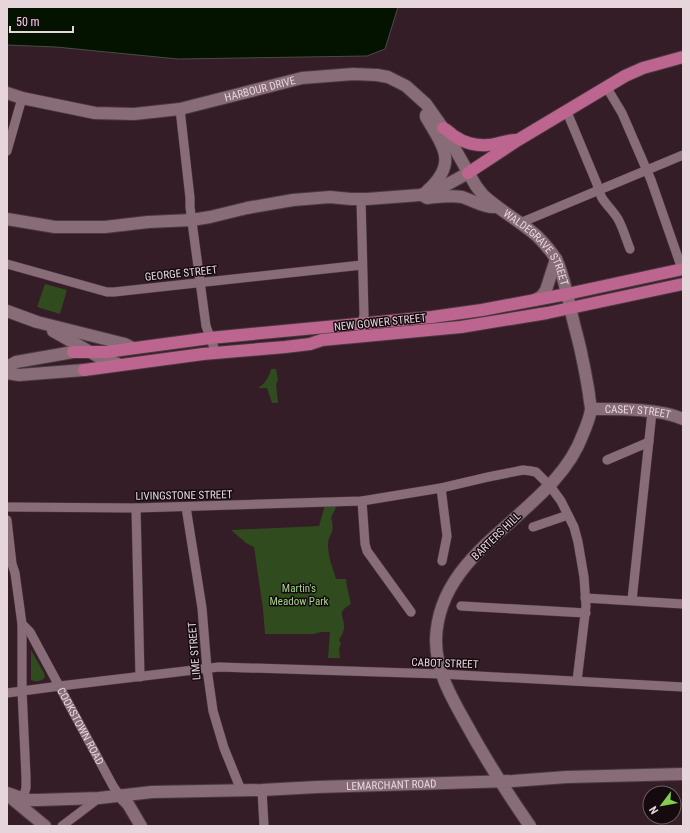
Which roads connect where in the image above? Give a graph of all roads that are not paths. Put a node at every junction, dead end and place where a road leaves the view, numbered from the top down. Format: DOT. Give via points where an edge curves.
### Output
graph roads {
  1 [pos="683,57"];
  2 [pos="607,88"];
  3 [pos="7,93"];
  4 [pos="22,98"];
  5 [pos="426,104"];
  6 [pos="180,109"];
  7 [pos="567,112"];
  8 [pos="443,128"];
  9 [pos="518,140"];
  10 [pos="7,151"];
  11 [pos="683,155"];
  12 [pos="646,170"];
  13 [pos="468,173"];
  14 [pos="598,191"];
  15 [pos="422,194"];
  16 [pos="361,199"];
  17 [pos="497,207"];
  18 [pos="7,219"];
  19 [pos="192,220"];
  20 [pos="520,223"];
  21 [pos="630,248"];
  22 [pos="556,259"];
  23 [pos="7,264"];
  24 [pos="362,265"];
  25 [pos="682,269"];
  26 [pos="201,282"];
  27 [pos="683,284"];
  28 [pos="567,294"];
  29 [pos="535,300"];
  30 [pos="570,308"];
  31 [pos="7,311"];
  32 [pos="37,322"];
  33 [pos="363,324"];
  34 [pos="358,337"];
  35 [pos="210,338"];
  36 [pos="133,348"];
  37 [pos="91,352"];
  38 [pos="216,353"];
  39 [pos="118,364"];
  40 [pos="7,367"];
  41 [pos="7,373"];
  42 [pos="591,409"];
  43 [pos="652,412"];
  44 [pos="683,419"];
  45 [pos="649,442"];
  46 [pos="607,460"];
  47 [pos="550,486"];
  48 [pos="441,488"];
  49 [pos="362,501"];
  50 [pos="7,507"];
  51 [pos="186,507"];
  52 [pos="136,508"];
  53 [pos="568,515"];
  54 [pos="7,520"];
  55 [pos="533,527"];
  56 [pos="442,561"];
  57 [pos="10,564"];
  58 [pos="585,598"];
  59 [pos="632,600"];
  60 [pos="683,604"];
  61 [pos="461,606"];
  62 [pos="412,612"];
  63 [pos="586,613"];
  64 [pos="22,624"];
  65 [pos="207,669"];
  66 [pos="441,674"];
  67 [pos="140,677"];
  68 [pos="577,681"];
  69 [pos="60,686"];
  70 [pos="683,687"];
  71 [pos="22,690"];
  72 [pos="7,693"];
  73 [pos="683,774"];
  74 [pos="499,780"];
  75 [pos="241,790"];
  76 [pos="262,790"];
  77 [pos="7,794"];
  78 [pos="119,795"];
  79 [pos="23,798"];
  80 [pos="99,798"];
  81 [pos="45,826"];
  82 [pos="62,826"];
  83 [pos="140,826"];
  84 [pos="264,826"];
  85 [pos="530,826"];
  1 -- 2 [label="main road" via="643,68"];
  2 -- 7 [label="main road"];
  2 -- 12 [label="street" via="622,113"];
  3 -- 4 [label="main road, HARBOUR DRIVE"];
  4 -- 6 [label="main road, HARBOUR DRIVE" via="95,113 134,114"];
  4 -- 10 [label="street"];
  5 -- 6 [label="main road, HARBOUR DRIVE" via="397,81 377,75 353,74 302,78"];
  5 -- 8 [label="main road, HARBOUR DRIVE"];
  5 -- 15 [label="main road" via="426,117 444,148 446,157 441,174"];
  6 -- 19 [label="street"];
  7 -- 9 [label="main road"];
  7 -- 14 [label="street"];
  8 -- 9 [label="main road" via="457,138 480,145"];
  8 -- 13 [label="main road, HARBOUR DRIVE"];
  9 -- 13 [label="main road"];
  11 -- 12 [label="street"];
  12 -- 14 [label="street"];
  12 -- 25 [label="street" via="652,180"];
  13 -- 15 [label="main road"];
  13 -- 17 [label="main road, HARBOUR DRIVE" via="483,195"];
  14 -- 20 [label="street"];
  14 -- 21 [label="street" via="618,219"];
  15 -- 16 [label="main road"];
  15 -- 17 [label="main road" via="427,198 461,197 489,207"];
  16 -- 19 [label="main road" via="330,197 293,200"];
  16 -- 24 [label="street"];
  17 -- 20 [label="main road, WALDEGRAVE STREET"];
  18 -- 19 [label="main road" via="55,227 105,227"];
  19 -- 26 [label="street"];
  20 -- 22 [label="main road, WALDEGRAVE STREET" via="542,242"];
  22 -- 28 [label="main road, WALDEGRAVE STREET"];
  22 -- 29 [label="main road" via="546,290"];
  23 -- 26 [label="street, GEORGE STREET" via="107,292"];
  24 -- 26 [label="street, GEORGE STREET"];
  24 -- 33 [label="street"];
  25 -- 28 [label="main road, NEW GOWER STREET"];
  26 -- 35 [label="street" via="206,326"];
  27 -- 30 [label="main road, NEW GOWER STREET"];
  28 -- 29 [label="main road, NEW GOWER STREET"];
  28 -- 30 [label="main road, BARTERS HILL"];
  29 -- 33 [label="main road, NEW GOWER STREET" via="454,314"];
  30 -- 34 [label="main road, NEW GOWER STREET" via="461,327"];
  30 -- 42 [label="main road, BARTERS HILL"];
  31 -- 32 [label="main road"];
  32 -- 36 [label="main road"];
  32 -- 37 [label="main road"];
  33 -- 34 [label="street"];
  33 -- 35 [label="main road, NEW GOWER STREET"];
  34 -- 38 [label="main road, NEW GOWER STREET"];
  35 -- 36 [label="main road, NEW GOWER STREET"];
  35 -- 38 [label="street"];
  36 -- 37 [label="main road, NEW GOWER STREET"];
  37 -- 39 [label="main road" via="106,361"];
  37 -- 40 [label="main road, NEW GOWER STREET" via="74,352 16,362"];
  38 -- 39 [label="main road, NEW GOWER STREET"];
  39 -- 41 [label="main road, NEW GOWER STREET" via="84,370 19,375"];
  42 -- 43 [label="main road, CASEY STREET"];
  42 -- 47 [label="main road, BARTERS HILL" via="575,452"];
  43 -- 44 [label="main road, CASEY STREET"];
  43 -- 45 [label="street"];
  45 -- 46 [label="street"];
  45 -- 59 [label="street"];
  47 -- 48 [label="street, LIVINGSTONE STREET" via="536,472 523,470"];
  47 -- 53 [label="street, LIVINGSTONE STREET"];
  47 -- 66 [label="main road, BARTERS HILL" via="501,530 472,559 453,583 444,602 437,628 436,648"];
  48 -- 49 [label="street, LIVINGSTONE STREET"];
  48 -- 56 [label="street" via="447,536"];
  49 -- 51 [label="street, LIVINGSTONE STREET"];
  49 -- 62 [label="street" via="367,551"];
  50 -- 52 [label="street, LIVINGSTONE STREET"];
  51 -- 52 [label="street, LIVINGSTONE STREET"];
  51 -- 65 [label="street, LIME STREET" via="202,608"];
  52 -- 67 [label="street"];
  53 -- 55 [label="street"];
  53 -- 58 [label="street, LIVINGSTONE STREET" via="578,542"];
  54 -- 57 [label="street"];
  57 -- 64 [label="street" via="15,573"];
  58 -- 59 [label="street"];
  58 -- 63 [label="street, LIVINGSTONE STREET"];
  59 -- 60 [label="street"];
  61 -- 63 [label="street"];
  63 -- 68 [label="street, LIVINGSTONE STREET"];
  64 -- 69 [label="street, COOKSTOWN ROAD" via="30,632"];
  64 -- 71 [label="street"];
  65 -- 66 [label="street, CABOT STREET" via="219,667"];
  65 -- 67 [label="street, CABOT STREET"];
  65 -- 75 [label="street, LIME STREET" via="215,717"];
  66 -- 68 [label="street, CABOT STREET"];
  66 -- 74 [label="main road, BARTERS HILL"];
  67 -- 69 [label="street, CABOT STREET"];
  68 -- 70 [label="street, CABOT STREET"];
  69 -- 71 [label="street, CABOT STREET"];
  69 -- 78 [label="street, COOKSTOWN ROAD"];
  71 -- 72 [label="street, CABOT STREET"];
  71 -- 79 [label="street" via="26,767 26,788"];
  73 -- 74 [label="main road, LEMARCHANT ROAD"];
  74 -- 76 [label="main road, LEMARCHANT ROAD"];
  74 -- 85 [label="main road, BARTERS HILL"];
  75 -- 76 [label="main road, LEMARCHANT ROAD"];
  75 -- 78 [label="main road, LEMARCHANT ROAD"];
  76 -- 84 [label="street"];
  77 -- 79 [label="main road, LEMARCHANT ROAD"];
  77 -- 81 [label="main road"];
  78 -- 80 [label="main road, LEMARCHANT ROAD"];
  78 -- 83 [label="main road, COOKSTOWN ROAD" via="128,804"];
  79 -- 80 [label="main road, LEMARCHANT ROAD"];
  80 -- 82 [label="street, LEMARCHANT ROAD"];
}
